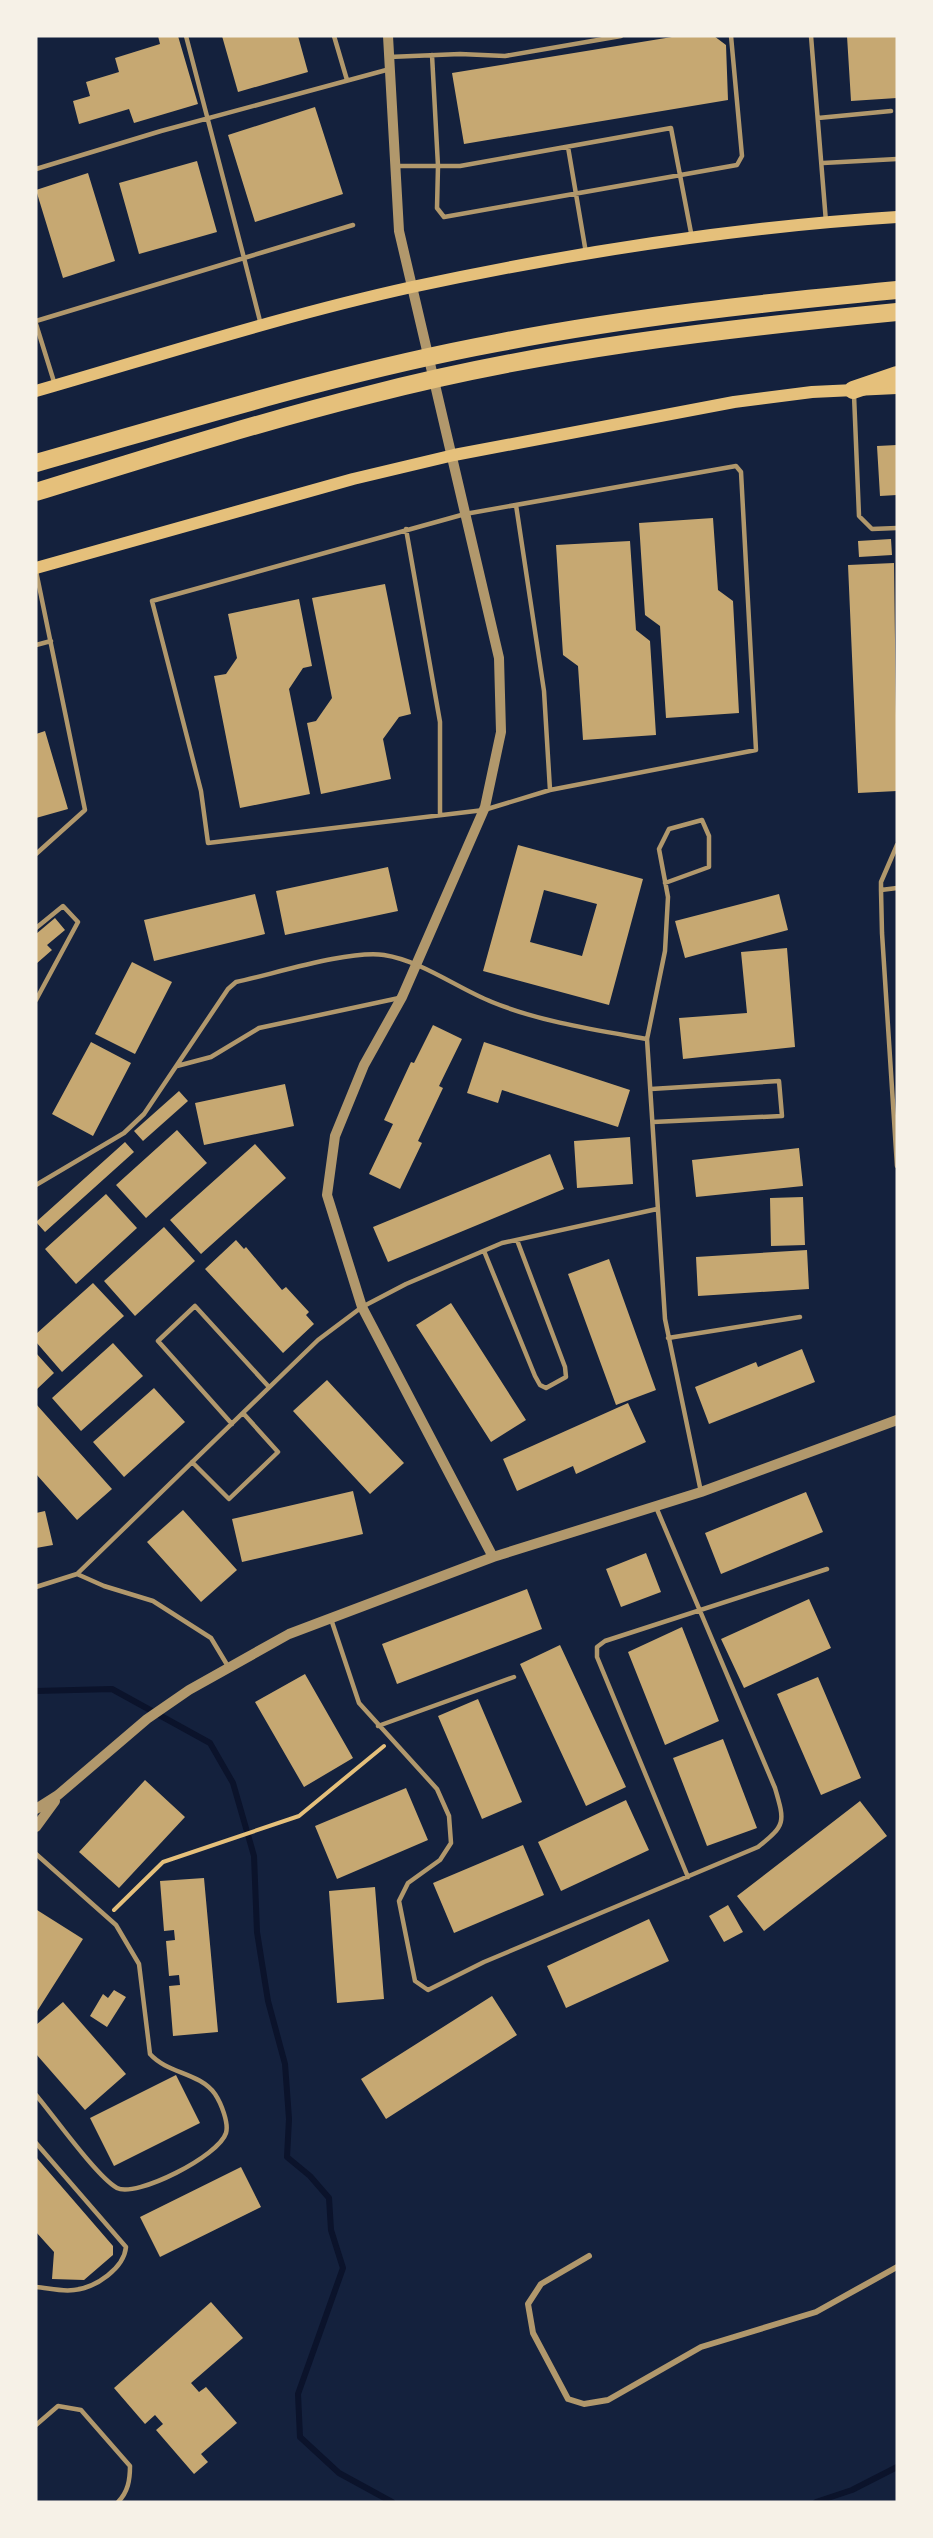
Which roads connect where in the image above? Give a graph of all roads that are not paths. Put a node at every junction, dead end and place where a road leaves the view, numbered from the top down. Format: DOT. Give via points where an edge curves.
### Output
graph roads {
  1 [pos="186,36"];
  2 [pos="334,36"];
  3 [pos="388,36"];
  4 [pos="621,36"];
  5 [pos="731,36"];
  6 [pos="810,36"];
  7 [pos="432,55"];
  8 [pos="389,57"];
  9 [pos="390,69"];
  10 [pos="347,80"];
  11 [pos="891,111"];
  12 [pos="207,118"];
  13 [pos="818,118"];
  14 [pos="568,147"];
  15 [pos="897,159"];
  16 [pos="823,163"];
  17 [pos="395,166"];
  18 [pos="438,166"];
  19 [pos="36,170"];
  20 [pos="680,176"];
  21 [pos="576,194"];
  22 [pos="897,217"];
  23 [pos="826,223"];
  24 [pos="353,225"];
  25 [pos="692,239"];
  26 [pos="586,255"];
  27 [pos="244,258"];
  28 [pos="412,287"];
  29 [pos="897,290"];
  30 [pos="897,312"];
  31 [pos="36,322"];
  32 [pos="261,326"];
  33 [pos="897,375"];
  34 [pos="55,386"];
  35 [pos="897,388"];
  36 [pos="854,390"];
  37 [pos="36,391"];
  38 [pos="454,455"];
  39 [pos="36,463"];
  40 [pos="36,492"];
  41 [pos="516,505"];
  42 [pos="465,514"];
  43 [pos="897,528"];
  44 [pos="406,529"];
  45 [pos="36,569"];
  46 [pos="51,641"];
  47 [pos="36,645"];
  48 [pos="550,790"];
  49 [pos="484,810"];
  50 [pos="440,814"];
  51 [pos="897,846"];
  52 [pos="36,854"];
  53 [pos="665,883"];
  54 [pos="897,888"];
  55 [pos="881,890"];
  56 [pos="36,928"];
  57 [pos="416,966"];
  58 [pos="402,997"];
  59 [pos="36,999"];
  60 [pos="647,1039"];
  61 [pos="176,1067"];
  62 [pos="651,1089"];
  63 [pos="895,1097"];
  64 [pos="653,1122"];
  65 [pos="897,1166"];
  66 [pos="36,1185"];
  67 [pos="657,1209"];
  68 [pos="516,1240"];
  69 [pos="484,1251"];
  70 [pos="362,1307"];
  71 [pos="800,1317"];
  72 [pos="668,1338"];
  73 [pos="269,1387"];
  74 [pos="243,1413"];
  75 [pos="897,1420"];
  76 [pos="232,1424"];
  77 [pos="192,1462"];
  78 [pos="701,1492"];
  79 [pos="656,1507"];
  80 [pos="493,1557"];
  81 [pos="826,1569"];
  82 [pos="77,1574"];
  83 [pos="36,1587"];
  84 [pos="700,1612"];
  85 [pos="331,1620"];
  86 [pos="229,1668"];
  87 [pos="514,1677"];
  88 [pos="378,1726"];
  89 [pos="58,1795"];
  90 [pos="36,1809"];
  91 [pos="36,1827"];
  92 [pos="36,1854"];
  93 [pos="688,1877"];
  94 [pos="36,2095"];
  95 [pos="36,2143"];
  96 [pos="589,2256"];
  97 [pos="897,2267"];
  98 [pos="36,2287"];
  99 [pos="36,2425"];
  100 [pos="118,2502"];
  1 -- 12 [label="lane"];
  2 -- 10 [label="lane"];
  3 -- 8 [label="street"];
  4 -- 7 [label="lane" via="505,56"];
  5 -- 20 [label="lane" via="742,156 737,165"];
  6 -- 13 [label="lane"];
  7 -- 8 [label="lane"];
  7 -- 18 [label="lane"];
  8 -- 9 [label="street"];
  9 -- 10 [label="lane"];
  9 -- 17 [label="street"];
  10 -- 12 [label="lane"];
  11 -- 13 [label="lane"];
  12 -- 19 [label="lane"];
  12 -- 27 [label="lane"];
  13 -- 16 [label="lane"];
  14 -- 18 [label="lane" via="460,166"];
  14 -- 20 [label="lane" via="671,128"];
  14 -- 21 [label="lane"];
  15 -- 16 [label="lane"];
  16 -- 23 [label="lane"];
  17 -- 18 [label="lane"];
  17 -- 28 [label="street" via="399,231"];
  18 -- 21 [label="lane" via="437,208 444,217"];
  20 -- 21 [label="lane"];
  20 -- 25 [label="lane"];
  21 -- 26 [label="lane"];
  22 -- 23 [label="main road"];
  23 -- 25 [label="main road"];
  24 -- 27 [label="lane"];
  25 -- 26 [label="main road"];
  26 -- 28 [label="main road"];
  27 -- 31 [label="lane"];
  27 -- 32 [label="lane"];
  28 -- 32 [label="main road"];
  28 -- 38 [label="street"];
  29 -- 39 [label="highway" via="679,314 496,343 360,374"];
  30 -- 40 [label="highway" via="738,328 505,365 368,394"];
  31 -- 34 [label="lane"];
  32 -- 34 [label="main road"];
  33 -- 36 [label="highway"];
  34 -- 37 [label="main road"];
  35 -- 36 [label="main road"];
  36 -- 38 [label="main road" via="734,402"];
  36 -- 43 [label="lane" via="859,516 872,529"];
  38 -- 42 [label="street"];
  38 -- 45 [label="main road" via="342,482"];
  41 -- 42 [label="lane"];
  41 -- 48 [label="lane" via="544,691"];
  41 -- 48 [label="lane" via="736,466 741,472 756,750"];
  42 -- 44 [label="lane"];
  42 -- 49 [label="street" via="499,658 502,700 495,770"];
  44 -- 50 [label="lane" via="440,722"];
  44 -- 50 [label="lane" via="152,601 201,790 208,843"];
  45 -- 46 [label="lane"];
  46 -- 47 [label="lane"];
  46 -- 52 [label="lane" via="85,810"];
  48 -- 49 [label="lane"];
  49 -- 50 [label="lane"];
  49 -- 57 [label="street"];
  51 -- 55 [label="lane"];
  53 -- 53 [label="lane" via="659,849 669,829 702,820 709,836 709,867"];
  53 -- 60 [label="lane" via="665,951"];
  54 -- 55 [label="lane"];
  55 -- 63 [label="lane"];
  56 -- 59 [label="lane" via="63,906 78,922"];
  57 -- 58 [label="street"];
  57 -- 60 [label="lane" via="493,1003"];
  57 -- 61 [label="lane" via="385,955 368,955 236,982 228,988"];
  58 -- 61 [label="lane" via="259,1028 211,1057"];
  58 -- 70 [label="street" via="364,1065 334,1136 327,1195"];
  60 -- 62 [label="lane"];
  61 -- 66 [label="lane" via="144,1114 124,1133"];
  62 -- 64 [label="lane"];
  62 -- 64 [label="lane" via="779,1081 782,1116"];
  63 -- 65 [label="lane"];
  64 -- 67 [label="lane"];
  67 -- 68 [label="lane"];
  67 -- 72 [label="lane"];
  68 -- 69 [label="lane"];
  68 -- 69 [label="lane" via="565,1367 562,1382 546,1388 535,1376"];
  69 -- 70 [label="lane"];
  70 -- 73 [label="lane" via="318,1340"];
  70 -- 80 [label="street"];
  71 -- 72 [label="lane"];
  72 -- 78 [label="lane"];
  73 -- 74 [label="lane"];
  73 -- 76 [label="lane" via="195,1306 158,1341"];
  74 -- 76 [label="lane"];
  74 -- 77 [label="lane" via="279,1452 229,1499"];
  75 -- 78 [label="street"];
  76 -- 77 [label="lane"];
  77 -- 82 [label="lane"];
  78 -- 79 [label="street"];
  79 -- 80 [label="street"];
  79 -- 84 [label="lane"];
  80 -- 85 [label="street"];
  81 -- 84 [label="lane"];
  82 -- 83 [label="lane"];
  82 -- 86 [label="lane" via="153,1601 211,1638"];
  84 -- 93 [label="lane" via="783,1814 779,1830 758,1847"];
  84 -- 93 [label="lane" via="605,1641 597,1647 597,1657"];
  85 -- 86 [label="street" via="289,1634"];
  85 -- 88 [label="lane" via="359,1703"];
  86 -- 89 [label="street" via="189,1690 114,1745"];
  87 -- 88 [label="lane"];
  88 -- 93 [label="lane" via="437,1789 452,1830 451,1843 440,1860 408,1883 399,1901 415,1981 420,1987 428,1990 441,1986 484,1962"];
  89 -- 90 [label="street"];
  89 -- 91 [label="street"];
  92 -- 94 [label="lane" via="116,1925 139,1964 150,2054 160,2065 200,2080 208,2087 225,2119 226,2133 217,2147 194,2165 129,2192 116,2188 99,2171"];
  95 -- 98 [label="lane" via="126,2247 125,2259 119,2266 92,2283 76,2290"];
  96 -- 97 [label="street" via="541,2284 528,2304 533,2333 568,2399 584,2404 608,2400 701,2347 816,2312"];
  99 -- 100 [label="lane" via="58,2406 81,2410 130,2466 130,2480"];
}
